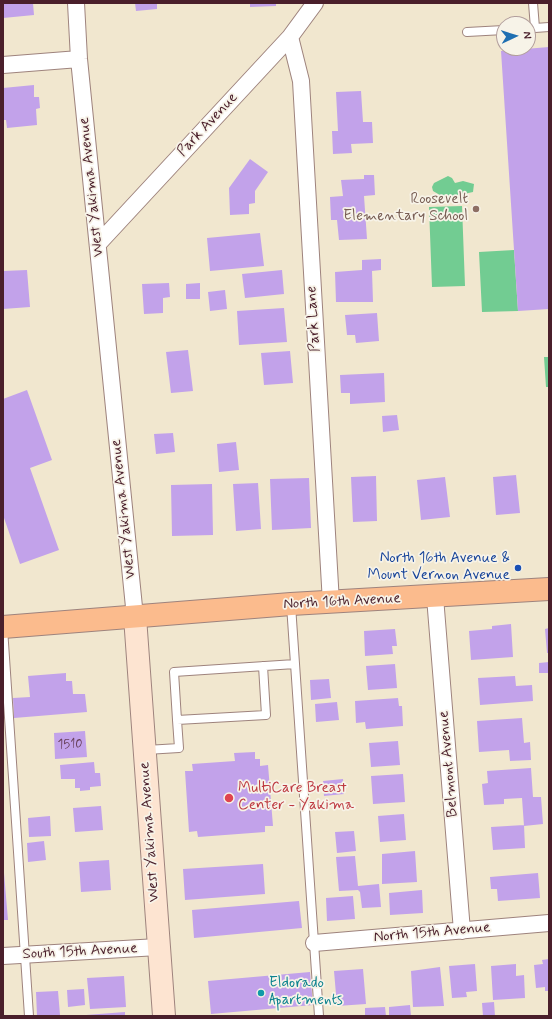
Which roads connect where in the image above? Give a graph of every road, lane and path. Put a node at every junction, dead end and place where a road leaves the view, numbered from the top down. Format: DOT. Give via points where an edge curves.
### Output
graph roads {
  1 [pos="76,3"];
  2 [pos="314,3"];
  3 [pos="533,3"];
  4 [pos="532,16"];
  5 [pos="549,27"];
  6 [pos="536,28"];
  7 [pos="496,30"];
  8 [pos="467,32"];
  9 [pos="290,37"];
  10 [pos="79,59"];
  11 [pos="3,65"];
  12 [pos="98,244"];
  13 [pos="549,589"];
  14 [pos="435,597"];
  15 [pos="331,603"];
  16 [pos="291,604"];
  17 [pos="135,616"];
  18 [pos="3,627"];
  19 [pos="295,664"];
  20 [pos="262,666"];
  21 [pos="177,720"];
  22 [pos="144,750"];
  23 [pos="549,923"];
  24 [pos="462,931"];
  25 [pos="314,943"];
  26 [pos="158,947"];
  27 [pos="24,955"];
  28 [pos="3,956"];
  29 [pos="29,1016"];
  30 [pos="164,1016"];
  31 [pos="319,1016"];
  1 -- 10 [label="street, West Yakima Avenue"];
  2 -- 9 [label="street, Park Avenue"];
  3 -- 4 [label="lane"];
  5 -- 6 [label="lane"];
  7 -- 8 [label="lane"];
  9 -- 12 [label="street, Park Avenue"];
  9 -- 15 [label="street, Park Lane" via="301,81"];
  10 -- 11 [label="street"];
  10 -- 12 [label="street, West Yakima Avenue"];
  12 -- 17 [label="street, West Yakima Avenue"];
  13 -- 14 [label="main road, North 16th Avenue"];
  14 -- 15 [label="main road, North 16th Avenue"];
  14 -- 24 [label="street, Belmont Avenue"];
  15 -- 16 [label="main road, North 16th Avenue"];
  16 -- 17 [label="main road, North 16th Avenue"];
  16 -- 19 [label="lane"];
  17 -- 18 [label="main road, North 16th Avenue"];
  17 -- 22 [label="main road, West Yakima Avenue"];
  18 -- 27 [label="lane"];
  19 -- 20 [label="lane"];
  19 -- 25 [label="lane"];
  20 -- 21 [label="lane" via="174,672"];
  20 -- 21 [label="lane" via="266,715"];
  21 -- 22 [label="lane" via="178,748"];
  22 -- 26 [label="main road, West Yakima Avenue"];
  23 -- 24 [label="street, North 15th Avenue"];
  24 -- 25 [label="street, North 15th Avenue"];
  25 -- 31 [label="lane"];
  26 -- 27 [label="street, South 15th Avenue"];
  26 -- 30 [label="main road, West Yakima Avenue"];
  27 -- 28 [label="street, South 15th Avenue"];
  27 -- 29 [label="lane"];
}
